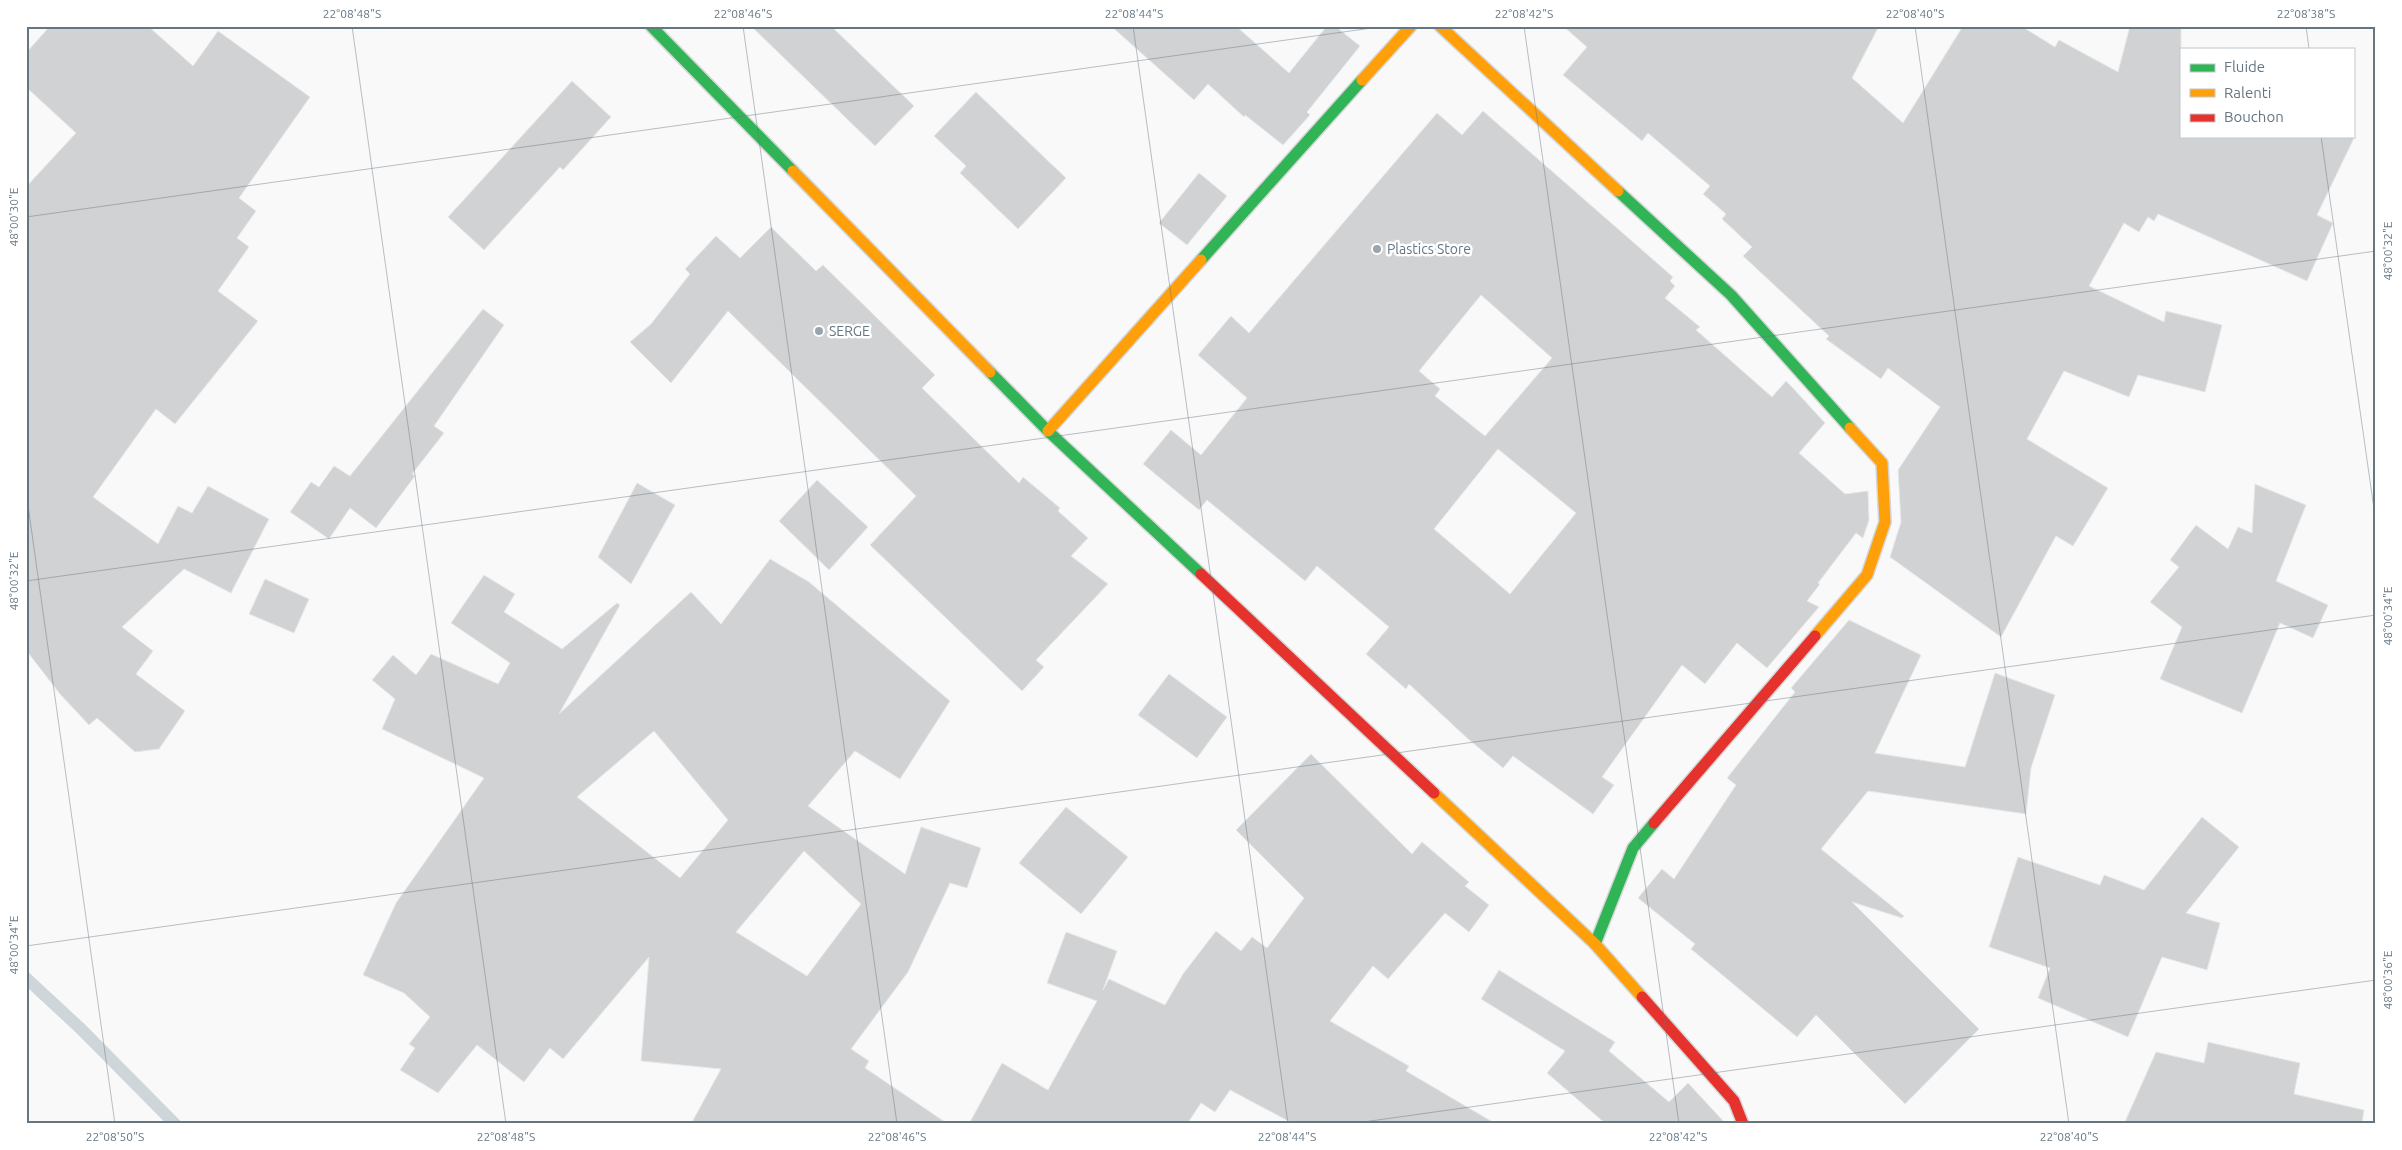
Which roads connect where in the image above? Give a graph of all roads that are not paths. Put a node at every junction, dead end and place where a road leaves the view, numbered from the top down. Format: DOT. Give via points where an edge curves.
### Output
graph roads {
  1 [pos="651,26"];
  2 [pos="1411,26"];
  3 [pos="1440,26"];
  4 [pos="1048,431"];
  5 [pos="1595,944"];
  6 [pos="1743,1124"];
  1 -- 4 [label="street"];
  2 -- 4 [label="street"];
  3 -- 5 [label="street" via="1731,296 1882,463 1884,522 1867,574 1633,848"];
  4 -- 5 [label="street"];
  5 -- 6 [label="street" via="1734,1101"];
}
